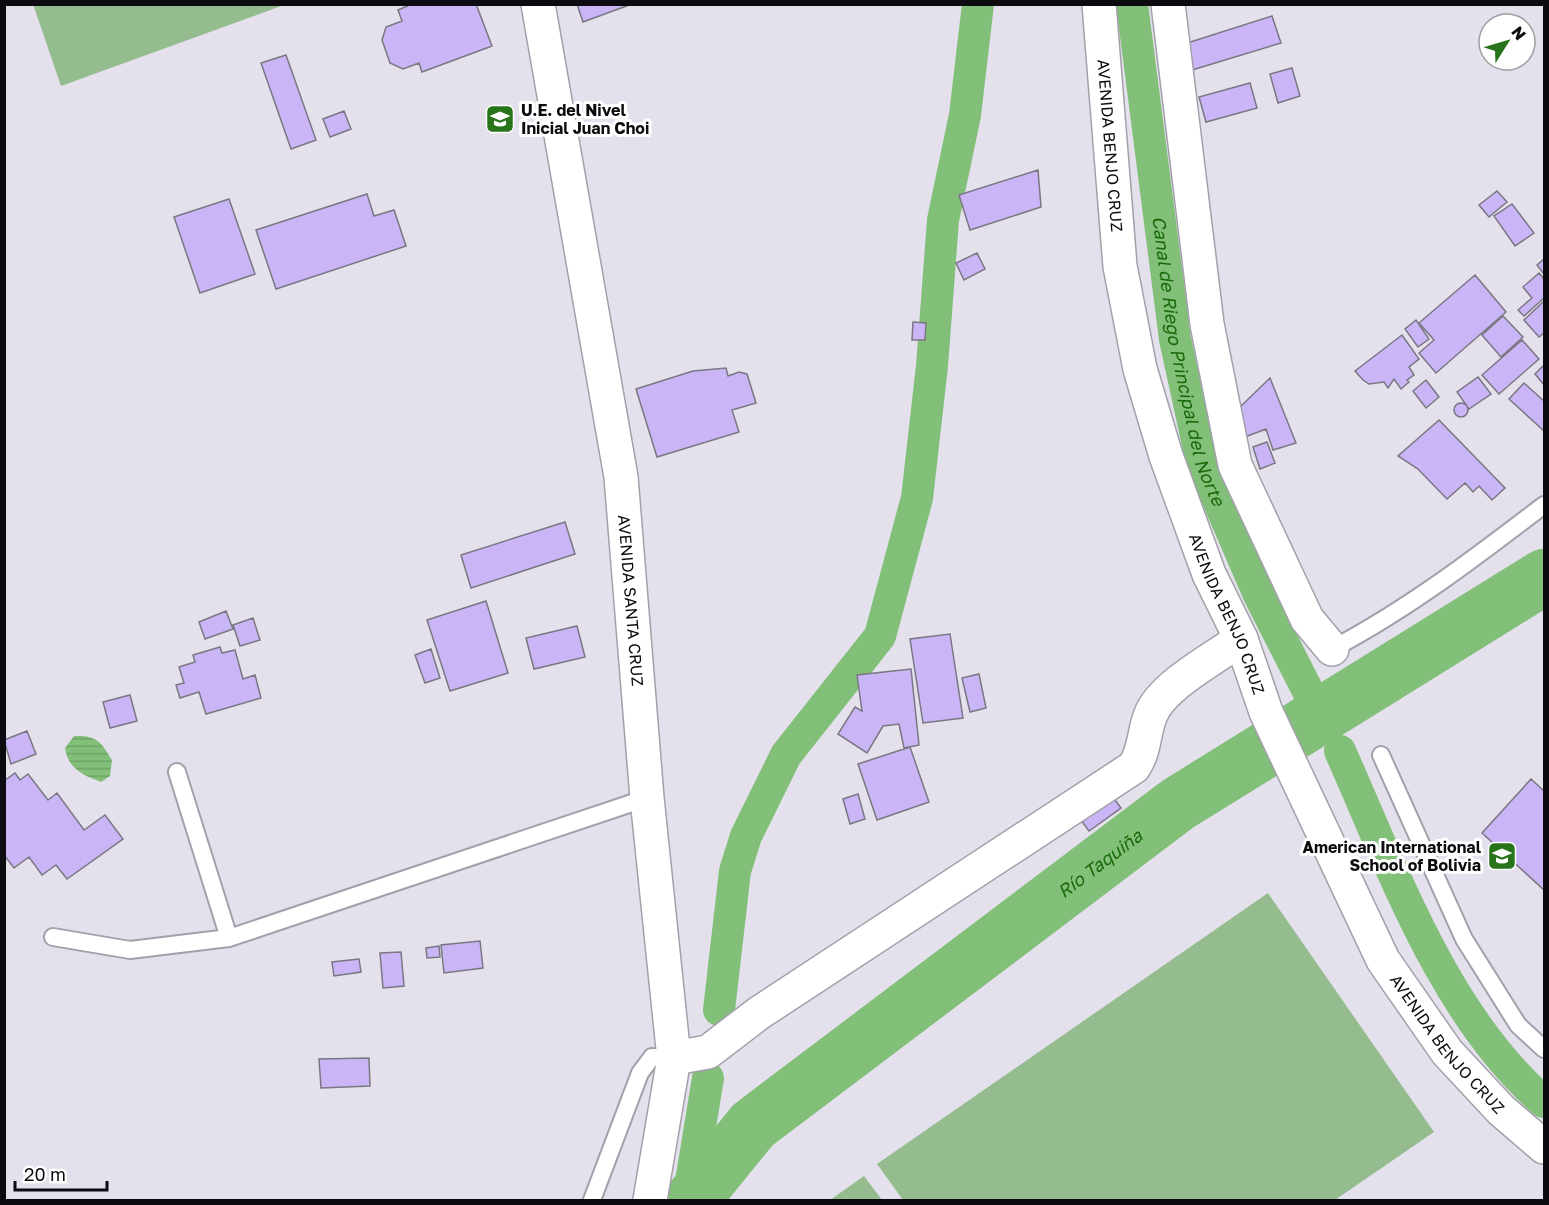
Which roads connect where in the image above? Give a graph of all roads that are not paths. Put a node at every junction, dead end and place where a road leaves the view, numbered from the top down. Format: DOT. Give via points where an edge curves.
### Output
graph roads {
  1 [pos="538,4"];
  2 [pos="1099,4"];
  3 [pos="1168,4"];
  4 [pos="1545,505"];
  5 [pos="1240,639"];
  6 [pos="1332,649"];
  7 [pos="1381,755"];
  8 [pos="177,772"];
  9 [pos="647,798"];
  10 [pos="53,937"];
  11 [pos="229,938"];
  12 [pos="1545,1049"];
  13 [pos="674,1058"];
  14 [pos="1545,1147"];
  15 [pos="592,1200"];
  16 [pos="650,1200"];
  1 -- 9 [label="street, AVENIDA SANTA CRUZ" via="621,477"];
  2 -- 5 [label="street, AVENIDA BENJO CRUZ" via="1119,266 1140,369 1190,522"];
  3 -- 6 [label="street" via="1207,324 1235,465 1307,619"];
  4 -- 6 [label="lane" via="1492,546"];
  5 -- 13 [label="street" via="1165,693 1151,714 1143,753 1134,767 759,1013 708,1052"];
  5 -- 14 [label="street, AVENIDA BENJO CRUZ" via="1266,712 1383,960 1447,1052 1501,1110"];
  7 -- 12 [label="lane" via="1464,939 1518,1025"];
  8 -- 11 [label="lane"];
  9 -- 11 [label="lane"];
  9 -- 13 [label="street, AVENIDA SANTA CRUZ"];
  10 -- 11 [label="lane" via="130,951"];
  13 -- 15 [label="lane" via="652,1057 640,1073"];
  13 -- 16 [label="street, AVENIDA SANTA CRUZ"];
}
